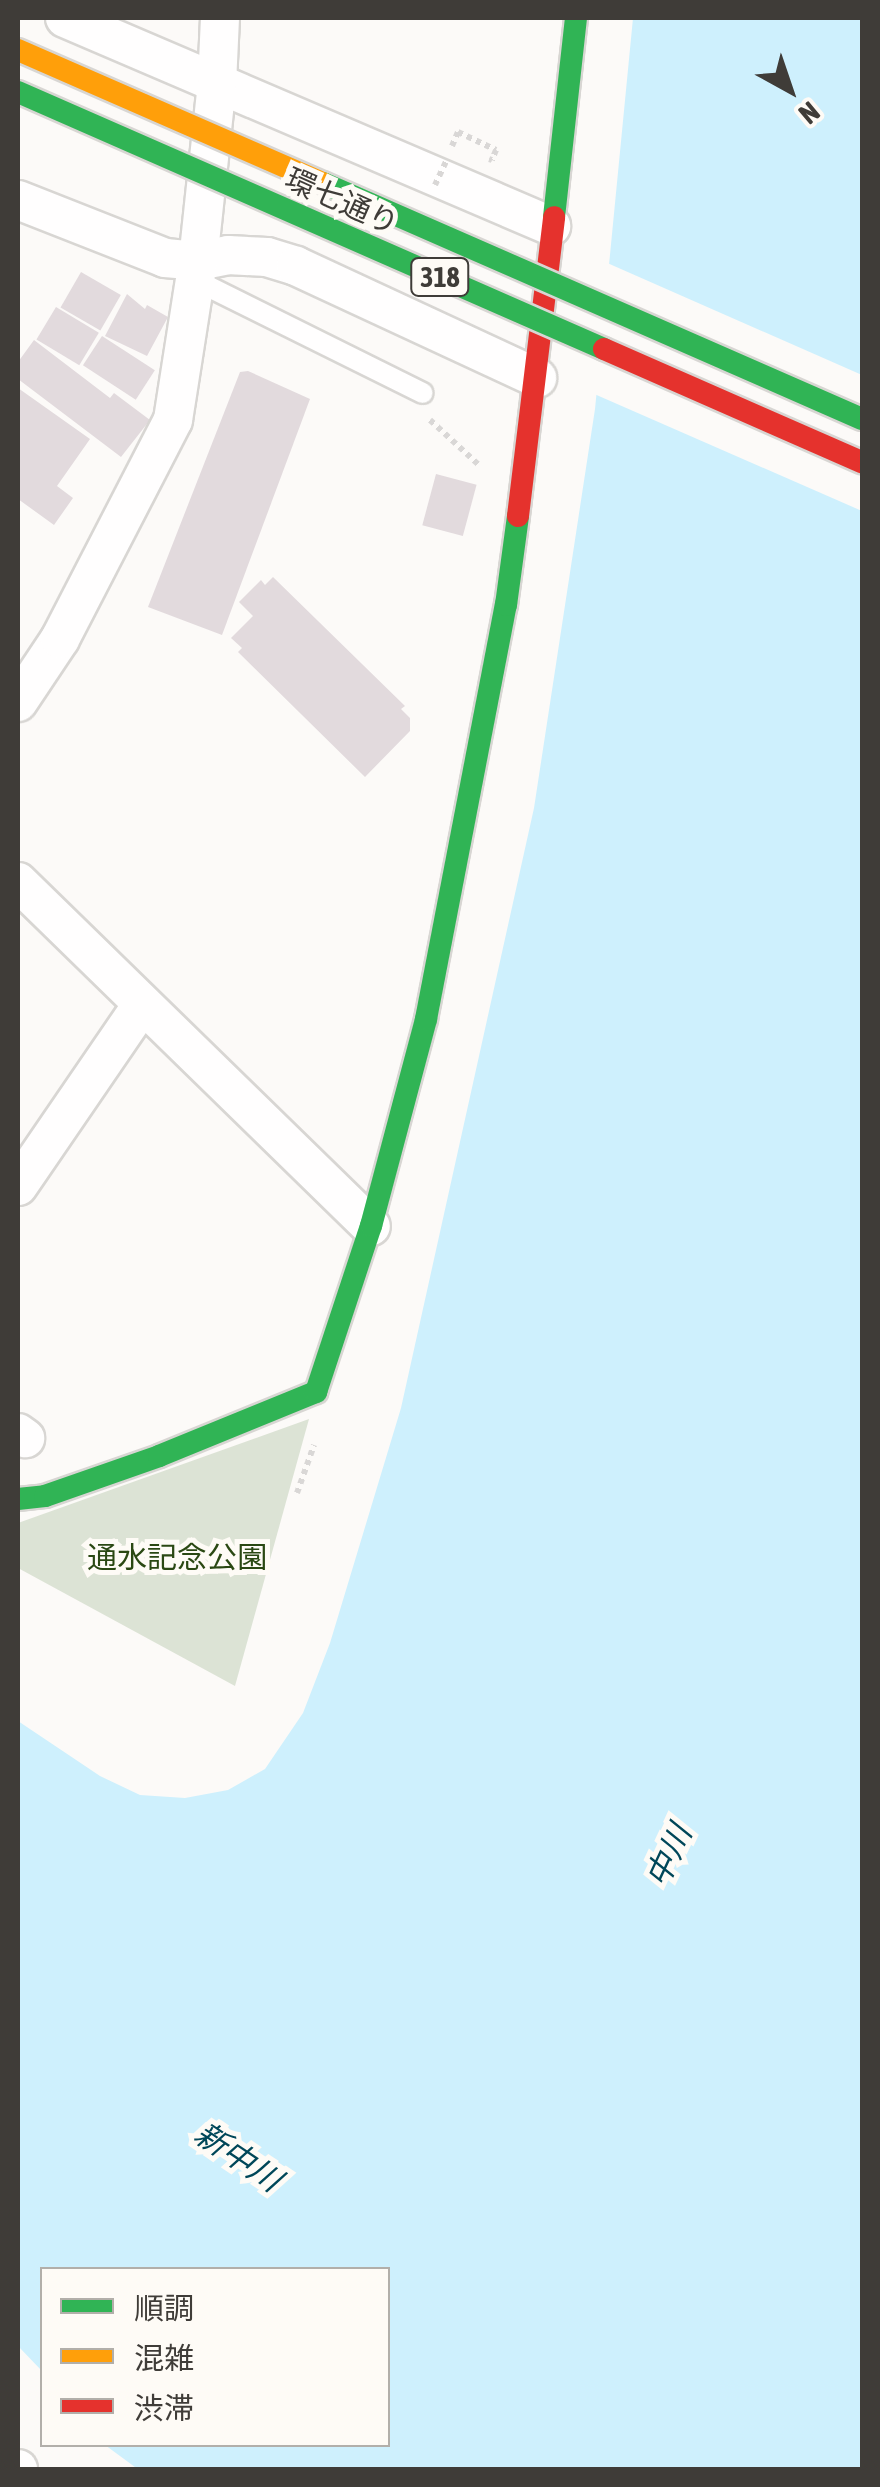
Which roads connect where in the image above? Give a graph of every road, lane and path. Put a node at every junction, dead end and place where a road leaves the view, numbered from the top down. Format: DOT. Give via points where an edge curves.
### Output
graph roads {
  1 [pos="66,18"];
  2 [pos="220,18"];
  3 [pos="576,18"];
  4 [pos="18,50"];
  5 [pos="217,84"];
  6 [pos="18,92"];
  7 [pos="465,135"];
  8 [pos="468,148"];
  9 [pos="446,161"];
  10 [pos="435,186"];
  11 [pos="18,200"];
  12 [pos="551,226"];
  13 [pos="196,270"];
  14 [pos="537,378"];
  15 [pos="422,393"];
  16 [pos="423,416"];
  17 [pos="862,419"];
  18 [pos="862,462"];
  19 [pos="486,476"];
  20 [pos="18,702"];
  21 [pos="18,882"];
  22 [pos="142,1005"];
  23 [pos="18,1186"];
  24 [pos="371,1226"];
  25 [pos="18,1499"];
  1 -- 5 [label="street"];
  2 -- 5 [label="street"];
  3 -- 12 [label="main road"];
  4 -- 17 [label="main road, 環七通り / 318, bridge"];
  5 -- 12 [label="street"];
  5 -- 13 [label="street"];
  6 -- 18 [label="main road, 環七通り / 318, bridge"];
  7 -- 8 [label="path" via="496,150 492,160"];
  9 -- 10 [label="path, bridge"];
  11 -- 13 [label="street"];
  12 -- 14 [label="main road"];
  13 -- 14 [label="street" via="248,256 296,266"];
  13 -- 15 [label="lane"];
  13 -- 20 [label="street" via="174,420 60,639"];
  14 -- 24 [label="main road" via="518,536 470,798 426,1019"];
  16 -- 19 [label="path" via="440,425"];
  21 -- 22 [label="street"];
  22 -- 23 [label="street"];
  22 -- 24 [label="street"];
  24 -- 25 [label="main road" via="316,1392 159,1456 45,1496"];
}
